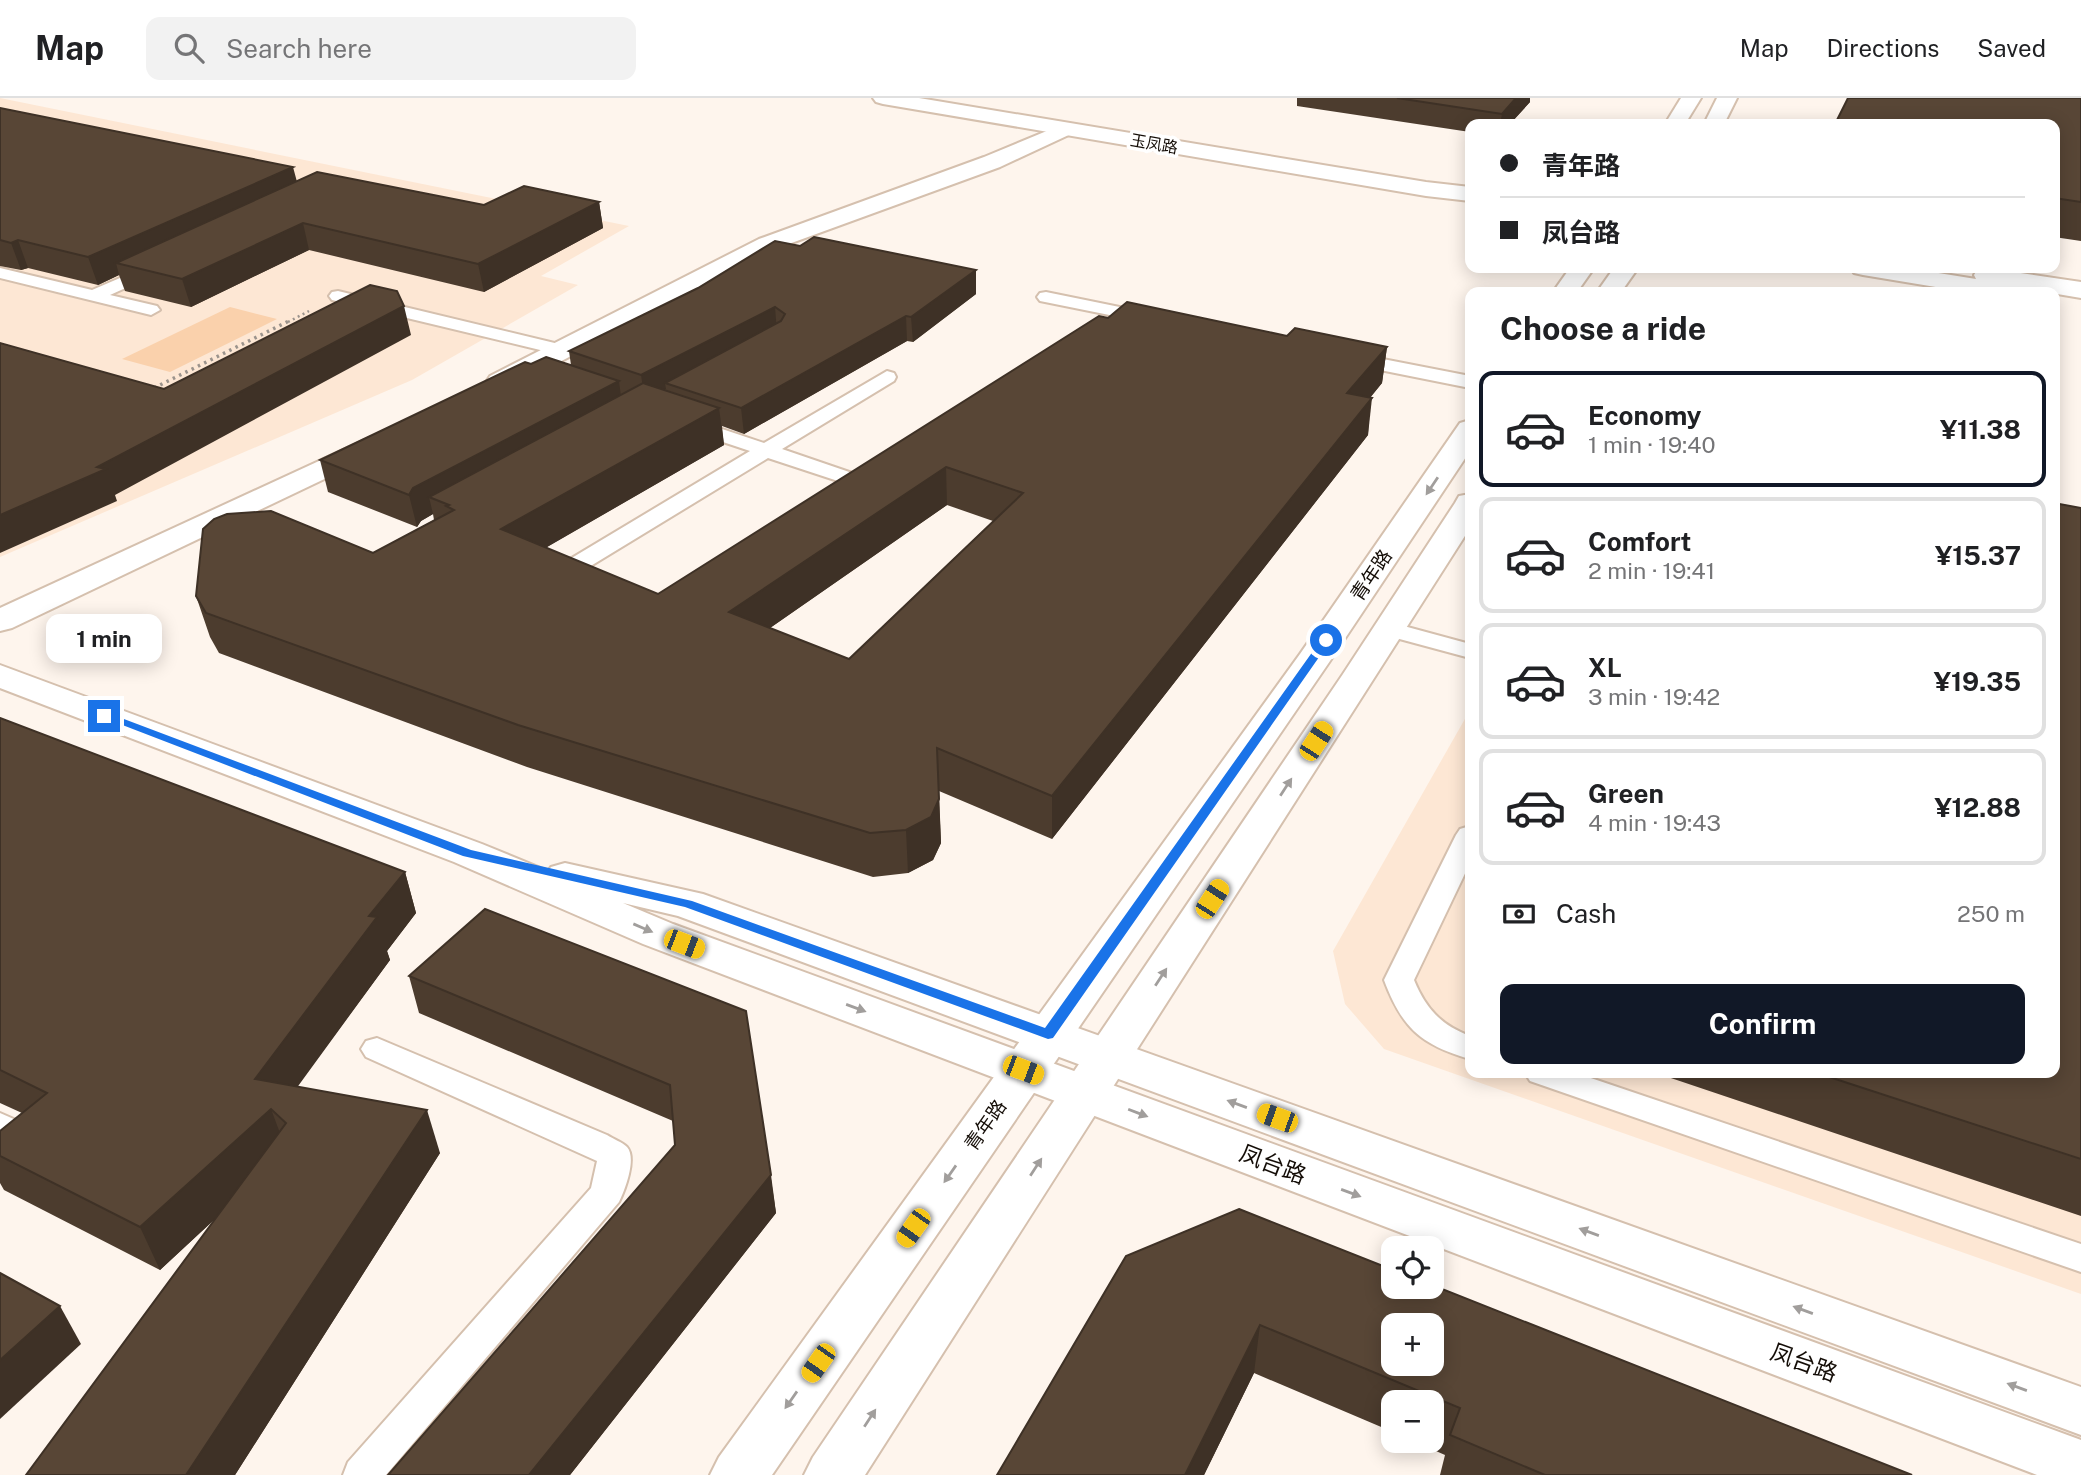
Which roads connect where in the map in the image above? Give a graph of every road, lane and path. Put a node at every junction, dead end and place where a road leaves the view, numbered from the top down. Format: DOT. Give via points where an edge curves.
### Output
graph roads {
  1 [pos="883,98"];
  2 [pos="1691,98"];
  3 [pos="1727,98"];
  4 [pos="1678,119"];
  5 [pos="1716,119"];
  6 [pos="1066,129"];
  7 [pos="1426,189"];
  8 [pos="1465,193"];
  9 [pos="1465,199"];
  10 [pos="168,262"];
  11 [pos="0,273"];
  12 [pos="1894,273"];
  13 [pos="1974,273"];
  14 [pos="1980,287"];
  15 [pos="2081,290"];
  16 [pos="93,296"];
  17 [pos="338,296"];
  18 [pos="1046,297"];
  19 [pos="2060,300"];
  20 [pos="2081,304"];
  21 [pos="151,310"];
  22 [pos="1169,322"];
  23 [pos="561,350"];
  24 [pos="1333,355"];
  25 [pos="887,377"];
  26 [pos="1465,381"];
  27 [pos="145,393"];
  28 [pos="478,393"];
  29 [pos="671,418"];
  30 [pos="393,436"];
  31 [pos="1465,436"];
  32 [pos="766,450"];
  33 [pos="852,479"];
  34 [pos="1465,511"];
  35 [pos="558,576"];
  36 [pos="0,621"];
  37 [pos="1389,629"];
  38 [pos="1465,649"];
  39 [pos="0,677"];
  40 [pos="1465,845"];
  41 [pos="1465,1046"];
  42 [pos="377,1049"];
  43 [pos="1036,1052"];
  44 [pos="1097,1075"];
  45 [pos="1556,1078"];
  46 [pos="2081,1258"];
  47 [pos="2081,1411"];
  48 [pos="2081,1466"];
  49 [pos="362,1475"];
  50 [pos="739,1475"];
  51 [pos="833,1475"];
  1 -- 6 [label="street, 玉凤路"];
  2 -- 4 [label="street"];
  3 -- 5 [label="street"];
  6 -- 7 [label="street, 玉凤路"];
  6 -- 23 [label="street" via="992,162 767,244"];
  7 -- 8 [label="street, 玉凤路"];
  7 -- 9 [label="street, 玉凤路"];
  10 -- 16 [label="lane"];
  11 -- 16 [label="lane"];
  12 -- 14 [label="street"];
  13 -- 15 [label="street"];
  16 -- 21 [label="lane"];
  17 -- 23 [label="lane"];
  17 -- 27 [label="path"];
  18 -- 22 [label="lane"];
  19 -- 20 [label="street"];
  23 -- 28 [label="street" via="537,373"];
  24 -- 26 [label="lane"];
  25 -- 32 [label="lane"];
  29 -- 32 [label="lane"];
  30 -- 36 [label="street"];
  31 -- 43 [label="street, 青年路, one-way"];
  32 -- 33 [label="lane"];
  32 -- 35 [label="lane"];
  34 -- 37 [label="street"];
  37 -- 38 [label="lane"];
  44 -- 37 [label="street, one-way"];
  39 -- 43 [label="street, 凤台路" via="468,853 658,934"];
  40 -- 41 [label="lane" via="1399,980 1410,1010 1440,1038"];
  42 -- 49 [label="lane" via="615,1156 607,1193"];
  43 -- 44 [label="street, 凤台路"];
  43 -- 50 [label="street, 青年路, one-way"];
  47 -- 44 [label="street, 凤台路, one-way"];
  44 -- 48 [label="street, 凤台路, one-way"];
  51 -- 44 [label="street, one-way"];
  45 -- 46 [label="lane"];
}
